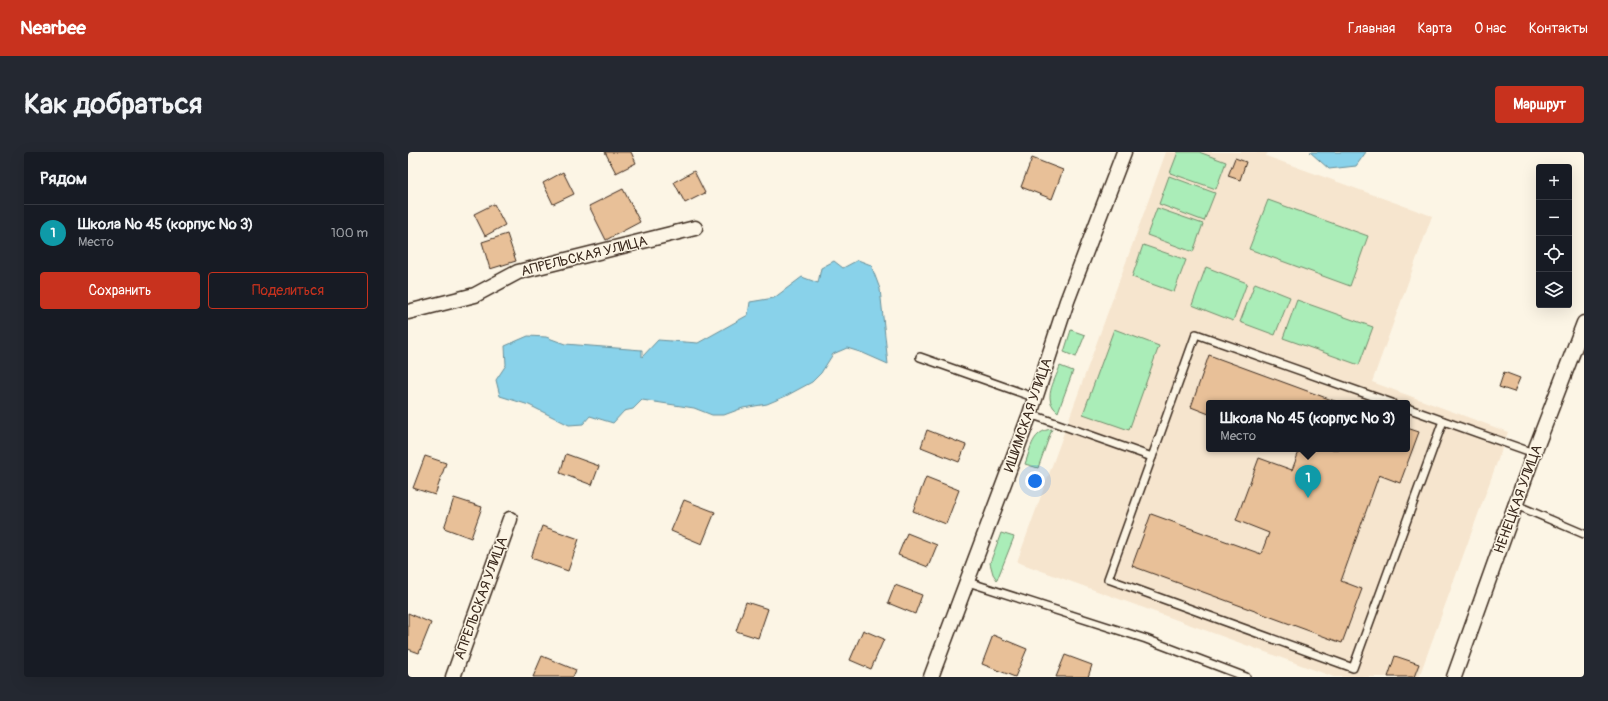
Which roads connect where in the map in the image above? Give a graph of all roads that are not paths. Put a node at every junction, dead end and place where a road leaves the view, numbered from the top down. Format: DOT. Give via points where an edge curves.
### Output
graph roads {
  1 [pos="1124,152"];
  2 [pos="695,228"];
  3 [pos="408,312"];
  4 [pos="1584,323"];
  5 [pos="920,357"];
  6 [pos="1036,398"];
  7 [pos="1383,400"];
  8 [pos="1410,409"];
  9 [pos="1030,414"];
  10 [pos="1443,421"];
  11 [pos="1534,453"];
  12 [pos="1152,457"];
  13 [pos="1516,505"];
  14 [pos="510,519"];
  15 [pos="1584,534"];
  16 [pos="968,582"];
  17 [pos="453,677"];
  18 [pos="931,677"];
  19 [pos="1246,677"];
  20 [pos="1454,677"];
  1 -- 6 [label="street, ИШИМСКАЯ УЛИЦА" via="1067,301"];
  2 -- 3 [label="street, АПРЕЛЬСКАЯ УЛИЦА" via="518,272 475,295"];
  4 -- 11 [label="street, НЕНЕЦКАЯ УЛИЦА"];
  5 -- 6 [label="lane"];
  6 -- 9 [label="street, ИШИМСКАЯ УЛИЦА"];
  7 -- 12 [label="lane" via="1196,334"];
  8 -- 10 [label="lane"];
  9 -- 12 [label="lane"];
  9 -- 16 [label="street, ИШИМСКАЯ УЛИЦА"];
  10 -- 11 [label="lane"];
  10 -- 12 [label="lane" via="1353,668 1108,579"];
  11 -- 13 [label="street, НЕНЕЦКАЯ УЛИЦА"];
  13 -- 15 [label="lane"];
  13 -- 20 [label="street, НЕНЕЦКАЯ УЛИЦА"];
  14 -- 17 [label="street, АПРЕЛЬСКАЯ УЛИЦА"];
  16 -- 18 [label="street, ИШИМСКАЯ УЛИЦА"];
  16 -- 19 [label="lane" via="1146,639"];
}
